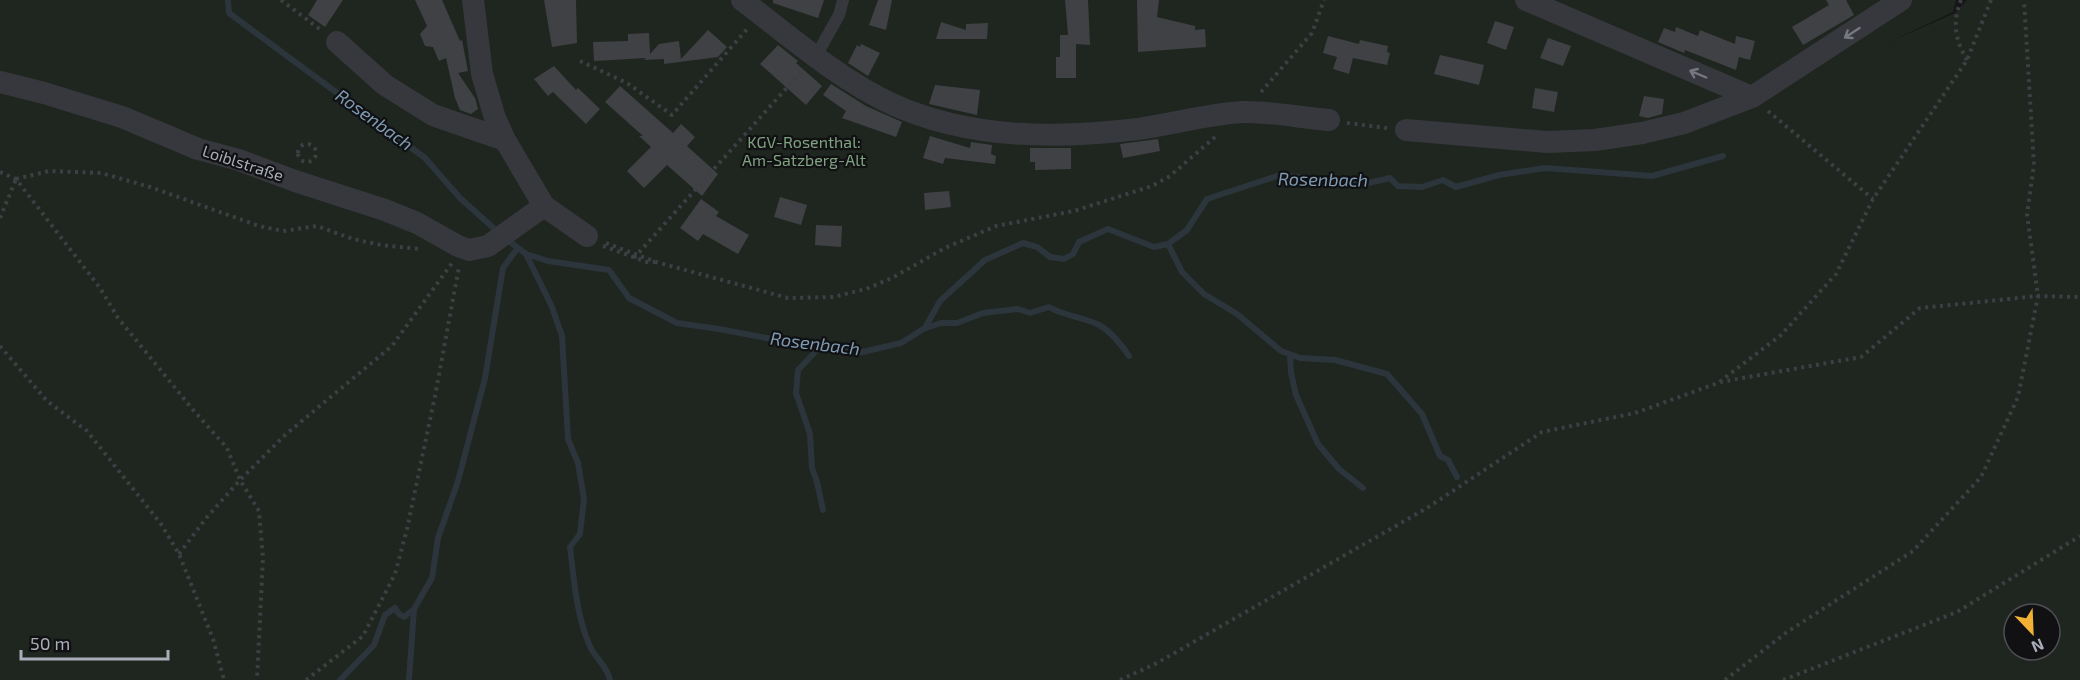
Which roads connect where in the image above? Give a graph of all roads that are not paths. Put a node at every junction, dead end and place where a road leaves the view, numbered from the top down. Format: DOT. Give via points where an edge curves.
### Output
graph roads {
  1 [pos="473,0"];
  2 [pos="742,0"];
  3 [pos="843,0"];
  4 [pos="1526,0"];
  5 [pos="1900,0"];
  6 [pos="337,42"];
  7 [pos="816,56"];
  8 [pos="0,82"];
  9 [pos="1752,97"];
  10 [pos="1329,120"];
  11 [pos="1406,130"];
  12 [pos="505,140"];
  13 [pos="538,210"];
  14 [pos="590,239"];
  1 -- 12 [label="street" via="482,74"];
  2 -- 7 [label="street"];
  3 -- 7 [label="lane" via="833,28"];
  9 -- 4 [label="street, one-way"];
  5 -- 9 [label="street, one-way"];
  6 -- 12 [label="street" via="385,85 433,115"];
  7 -- 10 [label="street" via="893,105 1004,134 1138,129 1243,112"];
  8 -- 13 [label="street, Loiblstraße" via="122,117 198,149 240,159 385,210 472,248"];
  9 -- 11 [label="street" via="1684,123 1594,140 1547,142"];
  12 -- 13 [label="street"];
  13 -- 14 [label="street"];
}
